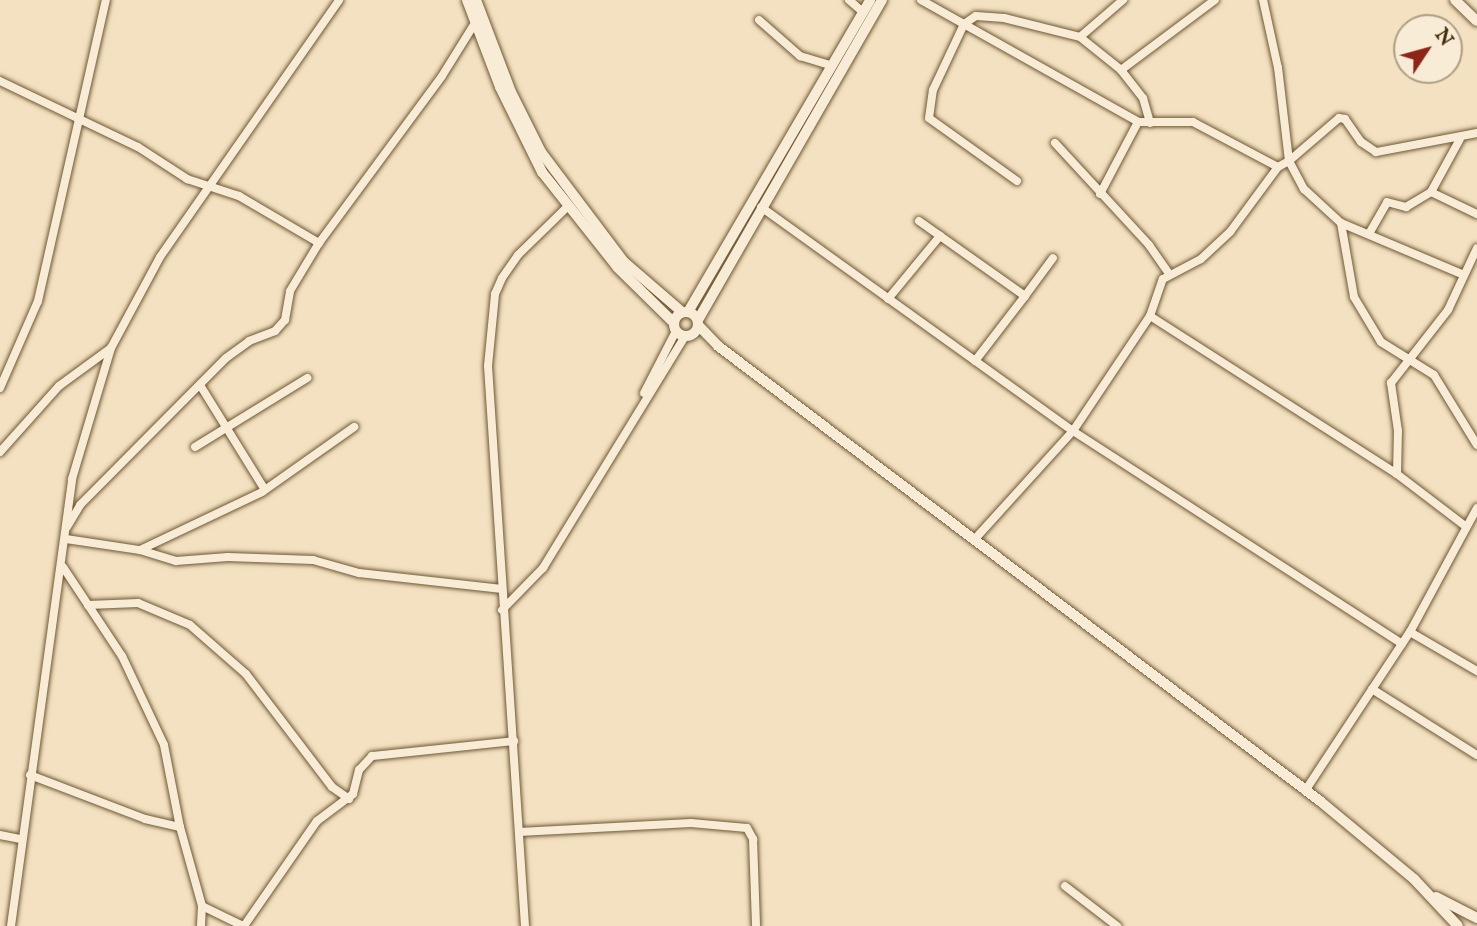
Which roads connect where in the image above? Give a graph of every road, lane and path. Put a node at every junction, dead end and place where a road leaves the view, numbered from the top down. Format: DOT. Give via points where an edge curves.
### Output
graph roads {
  1 [pos="106,0"];
  2 [pos="339,0"];
  3 [pos="467,0"];
  4 [pos="476,0"];
  5 [pos="849,0"];
  6 [pos="870,0"];
  7 [pos="882,0"];
  8 [pos="920,0"];
  9 [pos="1124,0"];
  10 [pos="1215,0"];
  11 [pos="1263,0"];
  12 [pos="1455,0"];
  13 [pos="863,12"];
  14 [pos="759,20"];
  15 [pos="1477,21"];
  16 [pos="475,23"];
  17 [pos="964,24"];
  18 [pos="1080,37"];
  19 [pos="832,66"];
  20 [pos="1121,69"];
  21 [pos="0,80"];
  22 [pos="80,118"];
  23 [pos="1138,122"];
  24 [pos="1150,122"];
  25 [pos="1477,133"];
  26 [pos="1460,139"];
  27 [pos="1055,143"];
  28 [pos="1289,161"];
  29 [pos="1278,167"];
  30 [pos="1017,181"];
  31 [pos="211,187"];
  32 [pos="1431,192"];
  33 [pos="1100,194"];
  34 [pos="568,206"];
  35 [pos="761,208"];
  36 [pos="1477,214"];
  37 [pos="919,221"];
  38 [pos="1341,223"];
  39 [pos="1370,232"];
  40 [pos="940,236"];
  41 [pos="319,243"];
  42 [pos="1477,248"];
  43 [pos="1054,258"];
  44 [pos="1170,274"];
  45 [pos="1462,274"];
  46 [pos="1025,296"];
  47 [pos="888,299"];
  48 [pos="685,312"];
  49 [pos="1150,316"];
  50 [pos="698,323"];
  51 [pos="681,331"];
  52 [pos="718,346"];
  53 [pos="111,348"];
  54 [pos="975,361"];
  55 [pos="1406,361"];
  56 [pos="307,378"];
  57 [pos="200,385"];
  58 [pos="0,388"];
  59 [pos="354,426"];
  60 [pos="226,427"];
  61 [pos="1073,431"];
  62 [pos="1477,445"];
  63 [pos="195,447"];
  64 [pos="0,452"];
  65 [pos="1397,474"];
  66 [pos="265,490"];
  67 [pos="1477,508"];
  68 [pos="1464,525"];
  69 [pos="67,527"];
  70 [pos="66,539"];
  71 [pos="974,540"];
  72 [pos="140,550"];
  73 [pos="63,567"];
  74 [pos="502,589"];
  75 [pos="502,600"];
  76 [pos="88,605"];
  77 [pos="502,610"];
  78 [pos="1409,632"];
  79 [pos="1402,644"];
  80 [pos="1477,671"];
  81 [pos="1372,690"];
  82 [pos="514,741"];
  83 [pos="1477,755"];
  84 [pos="30,775"];
  85 [pos="1305,791"];
  86 [pos="349,799"];
  87 [pos="180,827"];
  88 [pos="519,832"];
  89 [pos="0,835"];
  90 [pos="20,839"];
  91 [pos="1065,886"];
  92 [pos="1427,892"];
  93 [pos="202,906"];
  94 [pos="1477,918"];
  95 [pos="1456,925"];
  96 [pos="1477,925"];
  97 [pos="12,926"];
  98 [pos="201,926"];
  99 [pos="244,926"];
  100 [pos="525,926"];
  101 [pos="756,926"];
  102 [pos="1118,926"];
  1 -- 22 [label="street"];
  2 -- 31 [label="street"];
  3 -- 16 [label="street"];
  4 -- 48 [label="street" via="511,92 541,152 623,261"];
  5 -- 13 [label="street"];
  6 -- 13 [label="street"];
  7 -- 35 [label="street"];
  8 -- 17 [label="street"];
  9 -- 18 [label="street"];
  10 -- 20 [label="street"];
  11 -- 28 [label="street" via="1278,68"];
  12 -- 15 [label="street"];
  13 -- 19 [label="street"];
  14 -- 19 [label="street" via="800,56"];
  16 -- 34 [label="street" via="519,132"];
  16 -- 41 [label="street" via="442,76"];
  17 -- 18 [label="street" via="976,16 1004,18"];
  17 -- 23 [label="street"];
  17 -- 30 [label="street" via="933,90 929,118"];
  18 -- 20 [label="street"];
  19 -- 48 [label="street"];
  20 -- 24 [label="street" via="1143,98"];
  21 -- 22 [label="street"];
  22 -- 31 [label="street" via="187,179"];
  22 -- 58 [label="street" via="38,301"];
  23 -- 24 [label="street"];
  23 -- 33 [label="street"];
  24 -- 29 [label="street" via="1193,122"];
  25 -- 26 [label="street"];
  26 -- 28 [label="street" via="1376,152 1339,118"];
  26 -- 32 [label="street"];
  27 -- 33 [label="street"];
  28 -- 29 [label="street"];
  28 -- 38 [label="street" via="1304,189"];
  29 -- 44 [label="street" via="1230,232 1201,259"];
  31 -- 41 [label="street" via="239,196"];
  31 -- 53 [label="street" via="160,257"];
  32 -- 36 [label="street"];
  32 -- 39 [label="street" via="1406,206 1387,202"];
  33 -- 44 [label="street"];
  34 -- 51 [label="street" via="618,268"];
  34 -- 74 [label="street" via="518,255 495,294 488,366"];
  35 -- 47 [label="street"];
  35 -- 50 [label="street"];
  37 -- 40 [label="street"];
  38 -- 39 [label="street"];
  38 -- 55 [label="street" via="1354,298 1385,349"];
  39 -- 45 [label="street"];
  40 -- 46 [label="street"];
  40 -- 47 [label="street"];
  41 -- 57 [label="street" via="290,291 285,320 275,331 249,341 226,358"];
  42 -- 45 [label="street"];
  43 -- 46 [label="street"];
  44 -- 49 [label="street" via="1163,279"];
  45 -- 55 [label="street" via="1448,310"];
  46 -- 54 [label="street"];
  47 -- 54 [label="street"];
  48 -- 50 [label="street"];
  48 -- 51 [label="street"];
  49 -- 61 [label="street"];
  49 -- 65 [label="street"];
  50 -- 51 [label="street"];
  50 -- 52 [label="street"];
  51 -- 52 [label="street"];
  51 -- 75 [label="street" via="553,546 531,576"];
  51 -- 77 [label="street" via="543,568"];
  52 -- 71 [label="street"];
  53 -- 64 [label="street" via="60,386"];
  53 -- 69 [label="street" via="72,479"];
  54 -- 61 [label="street"];
  55 -- 62 [label="street" via="1434,375"];
  55 -- 65 [label="street" via="1391,383 1398,431"];
  56 -- 60 [label="street"];
  57 -- 60 [label="street"];
  57 -- 69 [label="street" via="80,505"];
  59 -- 66 [label="street"];
  60 -- 63 [label="street"];
  60 -- 66 [label="street"];
  61 -- 71 [label="street"];
  61 -- 79 [label="street"];
  65 -- 68 [label="street"];
  66 -- 72 [label="street"];
  67 -- 68 [label="street"];
  68 -- 78 [label="street"];
  69 -- 70 [label="street"];
  70 -- 72 [label="street"];
  70 -- 73 [label="street"];
  71 -- 85 [label="street"];
  72 -- 74 [label="street" via="176,561 228,557 313,560 359,573"];
  73 -- 76 [label="street"];
  73 -- 84 [label="street"];
  74 -- 75 [label="street"];
  75 -- 77 [label="street"];
  76 -- 86 [label="street" via="138,603 190,625 246,674 332,787"];
  76 -- 87 [label="street" via="129,668 164,745"];
  77 -- 82 [label="street"];
  78 -- 79 [label="street"];
  78 -- 80 [label="street"];
  79 -- 81 [label="street"];
  81 -- 83 [label="street"];
  81 -- 85 [label="street"];
  82 -- 86 [label="street" via="381,752 364,763"];
  82 -- 88 [label="street"];
  84 -- 87 [label="street" via="145,819"];
  84 -- 90 [label="street"];
  85 -- 92 [label="street"];
  86 -- 99 [label="street" via="317,821"];
  87 -- 93 [label="street"];
  88 -- 100 [label="street"];
  88 -- 101 [label="street" via="691,824 747,828 752,839"];
  89 -- 90 [label="street"];
  90 -- 97 [label="street"];
  91 -- 102 [label="street"];
  92 -- 94 [label="street"];
  92 -- 95 [label="street"];
  93 -- 98 [label="street"];
  93 -- 99 [label="street"];
  95 -- 96 [label="street"];
}
